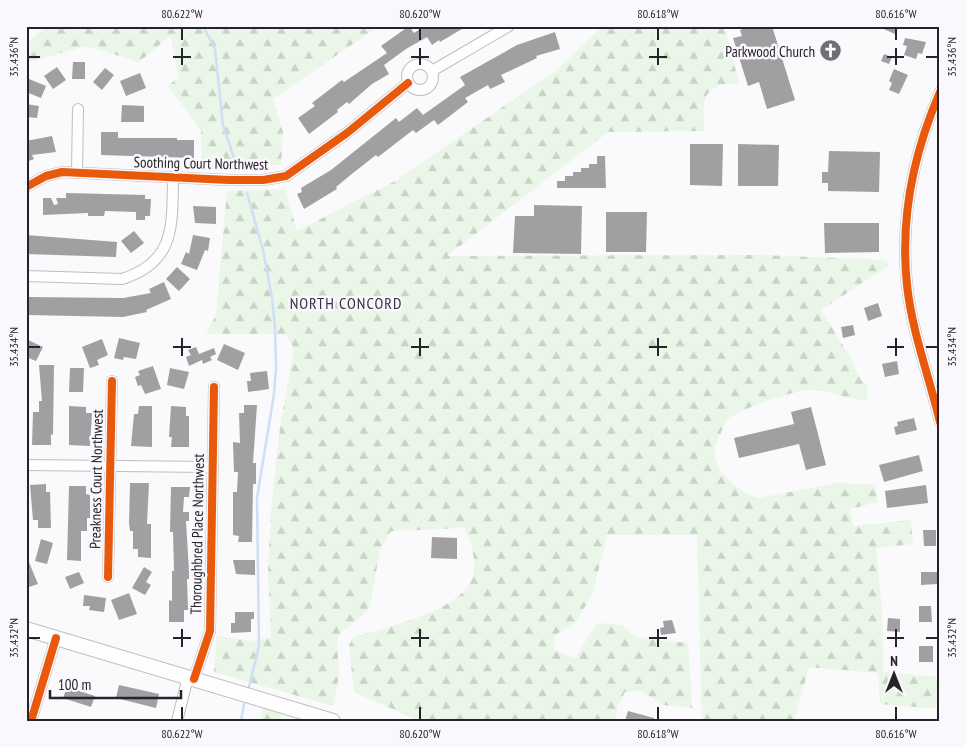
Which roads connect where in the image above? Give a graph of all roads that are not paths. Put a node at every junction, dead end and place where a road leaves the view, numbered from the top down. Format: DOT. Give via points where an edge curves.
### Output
graph roads {
  1 [pos="509,26"];
  2 [pos="432,71"];
  3 [pos="408,84"];
  4 [pos="940,92"];
  5 [pos="78,109"];
  6 [pos="77,173"];
  7 [pos="174,177"];
  8 [pos="26,187"];
  9 [pos="26,276"];
  10 [pos="112,381"];
  11 [pos="214,387"];
  12 [pos="940,422"];
  13 [pos="26,465"];
  14 [pos="110,466"];
  15 [pos="212,467"];
  16 [pos="108,577"];
  17 [pos="26,629"];
  18 [pos="56,638"];
  19 [pos="191,678"];
  20 [pos="31,721"];
  21 [pos="177,721"];
  22 [pos="333,721"];
  1 -- 2 [label="street"];
  2 -- 3 [label="street" via="434,78 426,89 420,91"];
  2 -- 3 [label="street, Soothing Court Northwest" via="427,66 414,65 406,77"];
  3 -- 7 [label="street, Soothing Court Northwest" via="286,176 263,180"];
  4 -- 12 [label="street" via="927,121 912,181 906,269 915,329"];
  5 -- 6 [label="street"];
  6 -- 7 [label="street, Soothing Court Northwest"];
  6 -- 8 [label="street, Soothing Court Northwest" via="46,176"];
  7 -- 9 [label="street" via="171,229 166,247 155,262 122,279"];
  10 -- 14 [label="street, Preakness Court Northwest"];
  11 -- 15 [label="street, Thoroughbred Place Northwest"];
  13 -- 14 [label="street"];
  14 -- 15 [label="street"];
  14 -- 16 [label="street, Preakness Court Northwest"];
  15 -- 19 [label="street, Thoroughbred Place Northwest" via="210,631"];
  17 -- 18 [label="main road"];
  18 -- 19 [label="main road"];
  18 -- 20 [label="street"];
  19 -- 21 [label="street, Thoroughbred Place Northwest"];
  19 -- 22 [label="main road"];
}
